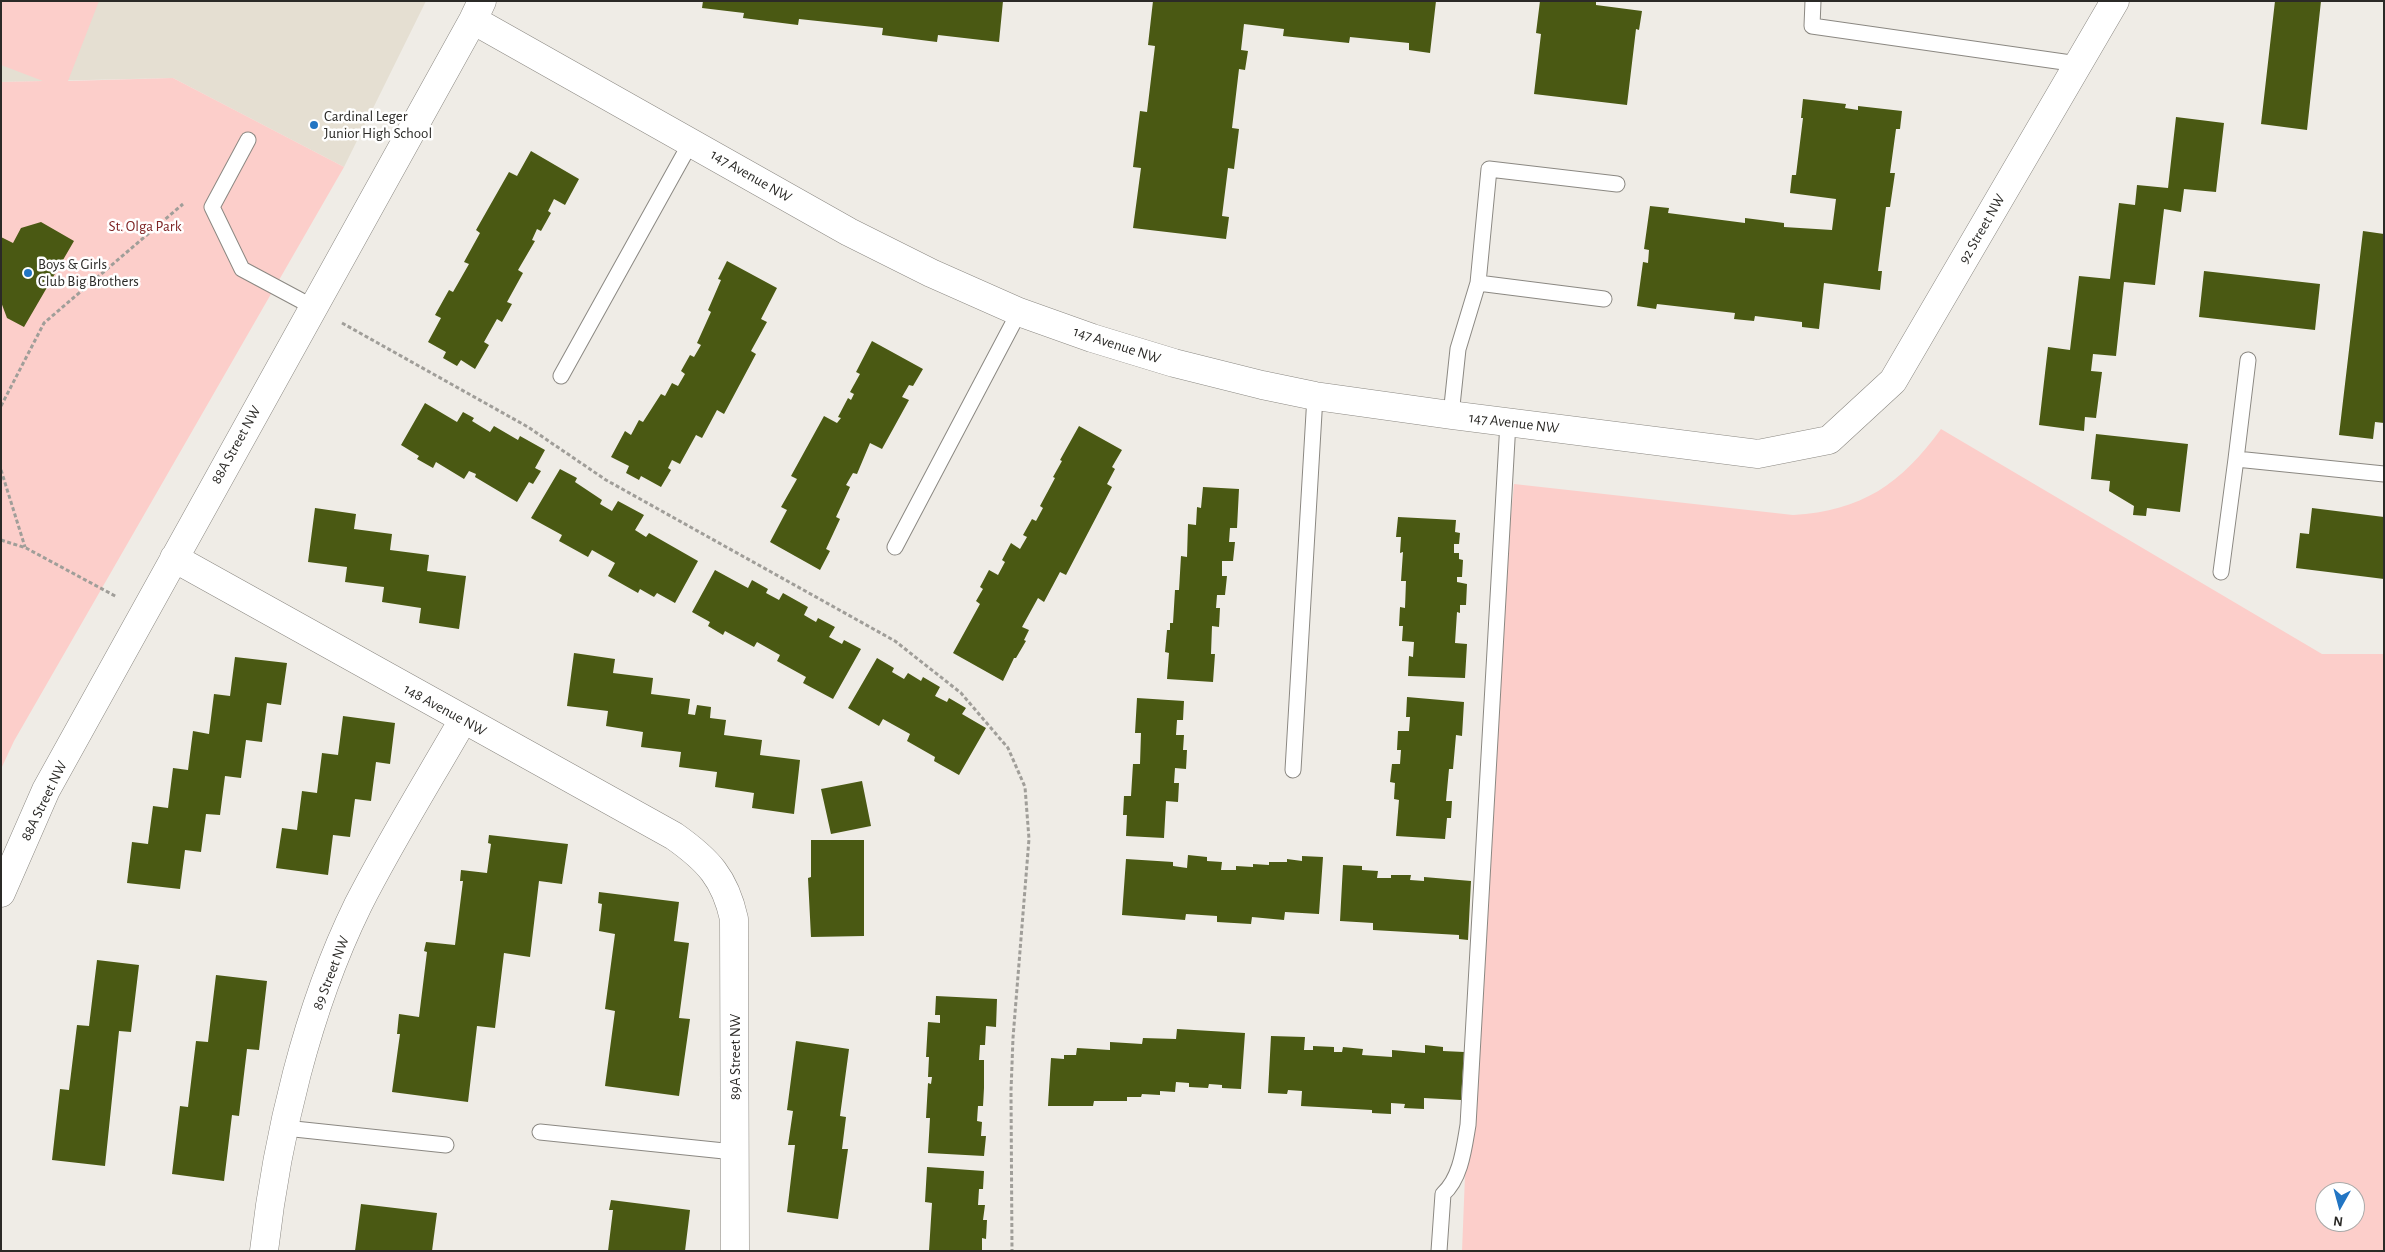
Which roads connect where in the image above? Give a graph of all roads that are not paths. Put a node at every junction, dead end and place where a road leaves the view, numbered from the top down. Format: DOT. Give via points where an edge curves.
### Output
graph roads {
  1 [pos="1813,1"];
  2 [pos="2116,1"];
  3 [pos="478,11"];
  4 [pos="2078,64"];
  5 [pos="248,140"];
  6 [pos="691,142"];
  7 [pos="1617,184"];
  8 [pos="1478,283"];
  9 [pos="1604,299"];
  10 [pos="313,307"];
  11 [pos="1019,312"];
  12 [pos="2248,360"];
  13 [pos="561,376"];
  14 [pos="1314,396"];
  15 [pos="1451,415"];
  16 [pos="1508,422"];
  17 [pos="1829,440"];
  18 [pos="2236,459"];
  19 [pos="2384,474"];
  20 [pos="895,547"];
  21 [pos="174,558"];
  22 [pos="2221,572"];
  23 [pos="463,720"];
  24 [pos="1293,770"];
  25 [pos="712,868"];
  26 [pos="1,893"];
  27 [pos="285,1128"];
  28 [pos="540,1132"];
  29 [pos="446,1145"];
  30 [pos="734,1152"];
  31 [pos="264,1251"];
  32 [pos="735,1251"];
  33 [pos="1439,1251"];
  1 -- 4 [label="lane" via="1812,26"];
  2 -- 4 [label="street, 92 Street NW"];
  3 -- 6 [label="street, 147 Avenue NW"];
  3 -- 10 [label="street, 88A Street NW"];
  4 -- 17 [label="street, 92 Street NW" via="1893,381"];
  5 -- 10 [label="lane" via="212,206 242,269"];
  6 -- 11 [label="street, 147 Avenue NW" via="849,232"];
  6 -- 13 [label="lane"];
  7 -- 8 [label="lane" via="1489,169"];
  8 -- 9 [label="lane"];
  8 -- 15 [label="lane" via="1458,348"];
  10 -- 21 [label="street, 88A Street NW"];
  11 -- 14 [label="street, 147 Avenue NW" via="1174,364"];
  11 -- 20 [label="lane"];
  12 -- 18 [label="lane"];
  14 -- 15 [label="street, 147 Avenue NW"];
  14 -- 24 [label="lane"];
  15 -- 16 [label="street, 147 Avenue NW"];
  16 -- 17 [label="street, 147 Avenue NW" via="1758,454"];
  16 -- 33 [label="lane" via="1468,1125 1458,1170 1443,1194"];
  18 -- 19 [label="lane"];
  18 -- 22 [label="lane"];
  21 -- 23 [label="street, 148 Avenue NW"];
  21 -- 26 [label="street, 88A Street NW" via="46,790"];
  23 -- 25 [label="street, 148 Avenue NW" via="674,836"];
  23 -- 27 [label="street, 89 Street NW" via="359,904 338,951 304,1050"];
  25 -- 30 [label="street, 89A Street NW" via="726,891 734,919"];
  27 -- 29 [label="lane"];
  27 -- 31 [label="street, 89 Street NW"];
  28 -- 30 [label="lane"];
  30 -- 32 [label="street, 89A Street NW"];
}
